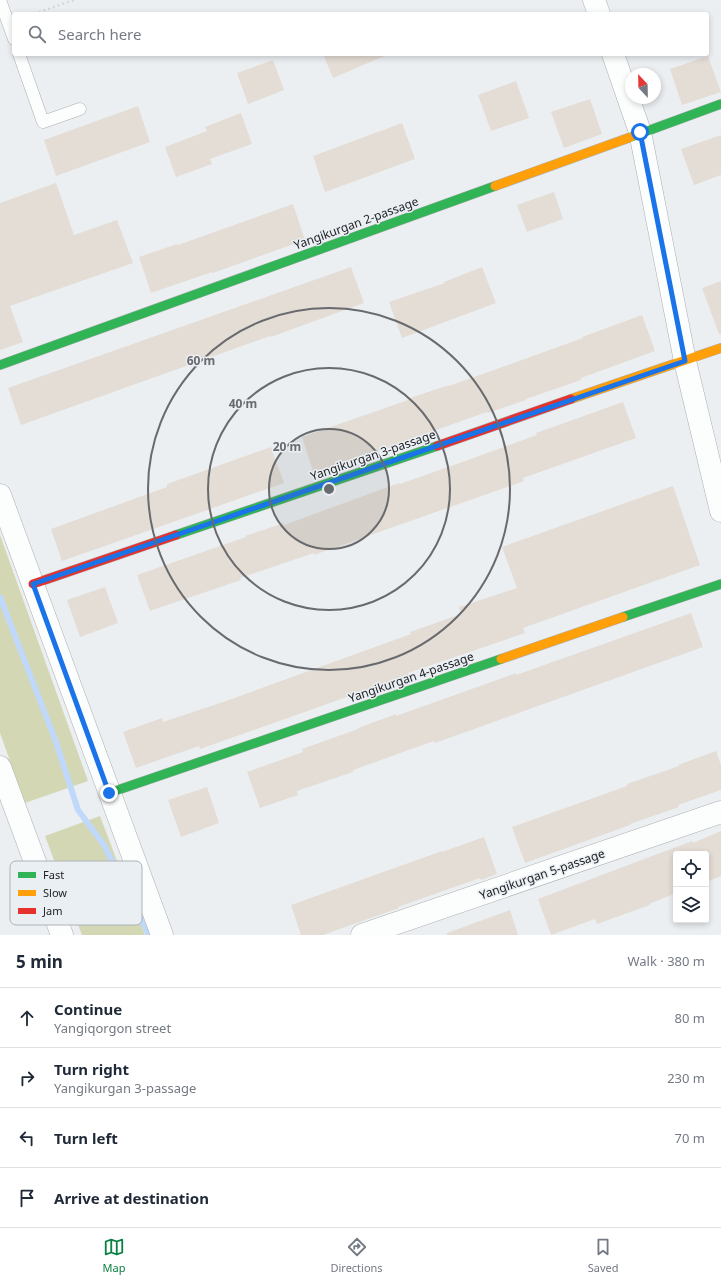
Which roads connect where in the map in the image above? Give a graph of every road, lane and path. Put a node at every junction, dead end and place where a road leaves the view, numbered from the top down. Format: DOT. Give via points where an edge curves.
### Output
graph roads {
  1 [pos="0,0"];
  2 [pos="74,0"];
  3 [pos="594,0"];
  4 [pos="40,12"];
  5 [pos="598,12"];
  6 [pos="12,33"];
  7 [pos="20,56"];
  8 [pos="614,56"];
  9 [pos="721,104"];
  10 [pos="80,109"];
  11 [pos="640,132"];
  12 [pos="721,348"];
  13 [pos="685,361"];
  14 [pos="0,365"];
  15 [pos="0,495"];
  16 [pos="721,510"];
  17 [pos="33,584"];
  18 [pos="721,584"];
  19 [pos="0,769"];
  20 [pos="109,793"];
  21 [pos="721,812"];
  22 [pos="34,861"];
  23 [pos="134,861"];
  24 [pos="142,881"];
  25 [pos="58,925"];
  26 [pos="62,935"];
  27 [pos="162,935"];
  28 [pos="362,935"];
  1 -- 6 [label="lane"];
  2 -- 4 [label="path"];
  3 -- 5 [label="street"];
  7 -- 10 [label="lane" via="43,122"];
  8 -- 11 [label="street"];
  9 -- 11 [label="street, Yangikurgan 2-passage"];
  11 -- 13 [label="street"];
  11 -- 14 [label="street, Yangikurgan 2-passage"];
  12 -- 13 [label="street, Yangikurgan 3-passage"];
  13 -- 16 [label="street"];
  13 -- 17 [label="street, Yangikurgan 3-passage"];
  15 -- 17 [label="street"];
  17 -- 20 [label="street"];
  18 -- 20 [label="street, Yangikurgan 4-passage"];
  19 -- 22 [label="street"];
  20 -- 23 [label="street"];
  21 -- 28 [label="street, Yangikurgan 5-passage"];
  24 -- 27 [label="street"];
  25 -- 26 [label="street"];
}
